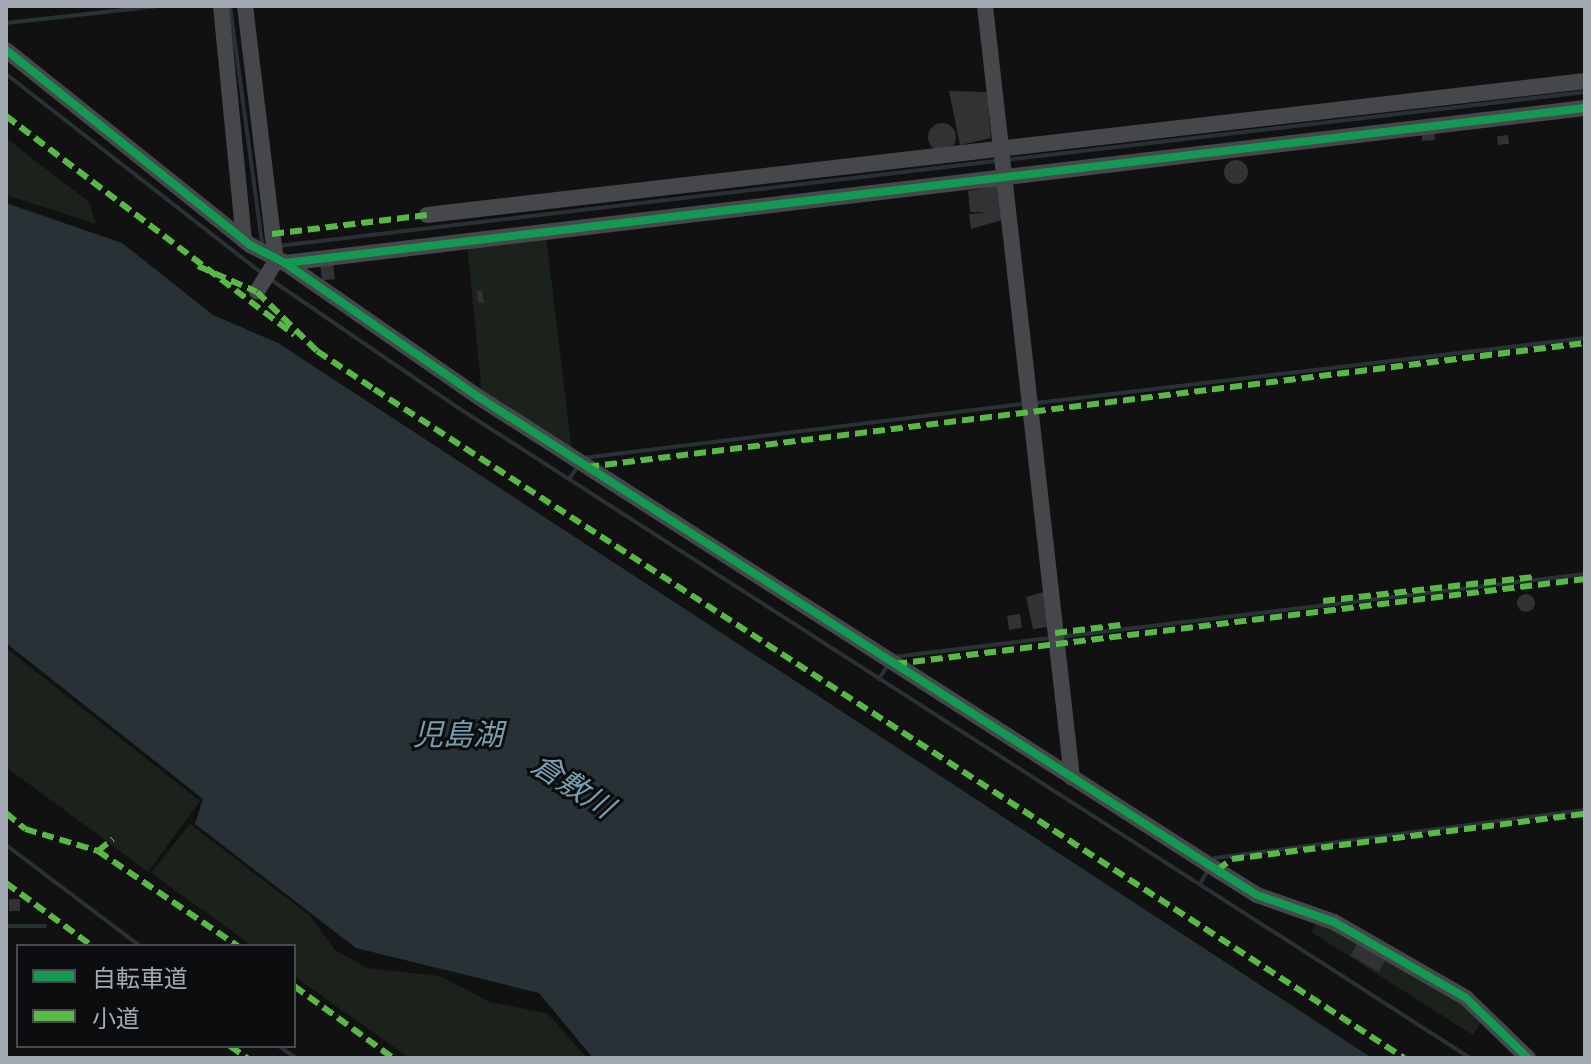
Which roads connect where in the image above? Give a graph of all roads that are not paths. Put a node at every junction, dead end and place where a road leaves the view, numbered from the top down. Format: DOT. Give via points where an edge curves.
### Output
graph roads {
  1 [pos="221,6"];
  2 [pos="245,6"];
  3 [pos="985,6"];
  4 [pos="6,50"];
  5 [pos="1585,81"];
  6 [pos="1585,108"];
  7 [pos="1003,162"];
  8 [pos="427,215"];
  9 [pos="267,252"];
  10 [pos="259,289"];
  11 [pos="1072,778"];
  12 [pos="1528,1058"];
  1 -- 9 [label="street"];
  2 -- 9 [label="street"];
  3 -- 7 [label="street"];
  4 -- 9 [label="street"];
  5 -- 7 [label="street"];
  6 -- 7 [label="street"];
  7 -- 8 [label="street"];
  7 -- 9 [label="street"];
  7 -- 11 [label="street"];
  9 -- 10 [label="street"];
  9 -- 11 [label="street" via="477,396"];
  11 -- 12 [label="street" via="1257,895 1334,922 1435,978 1492,1018"];
}
